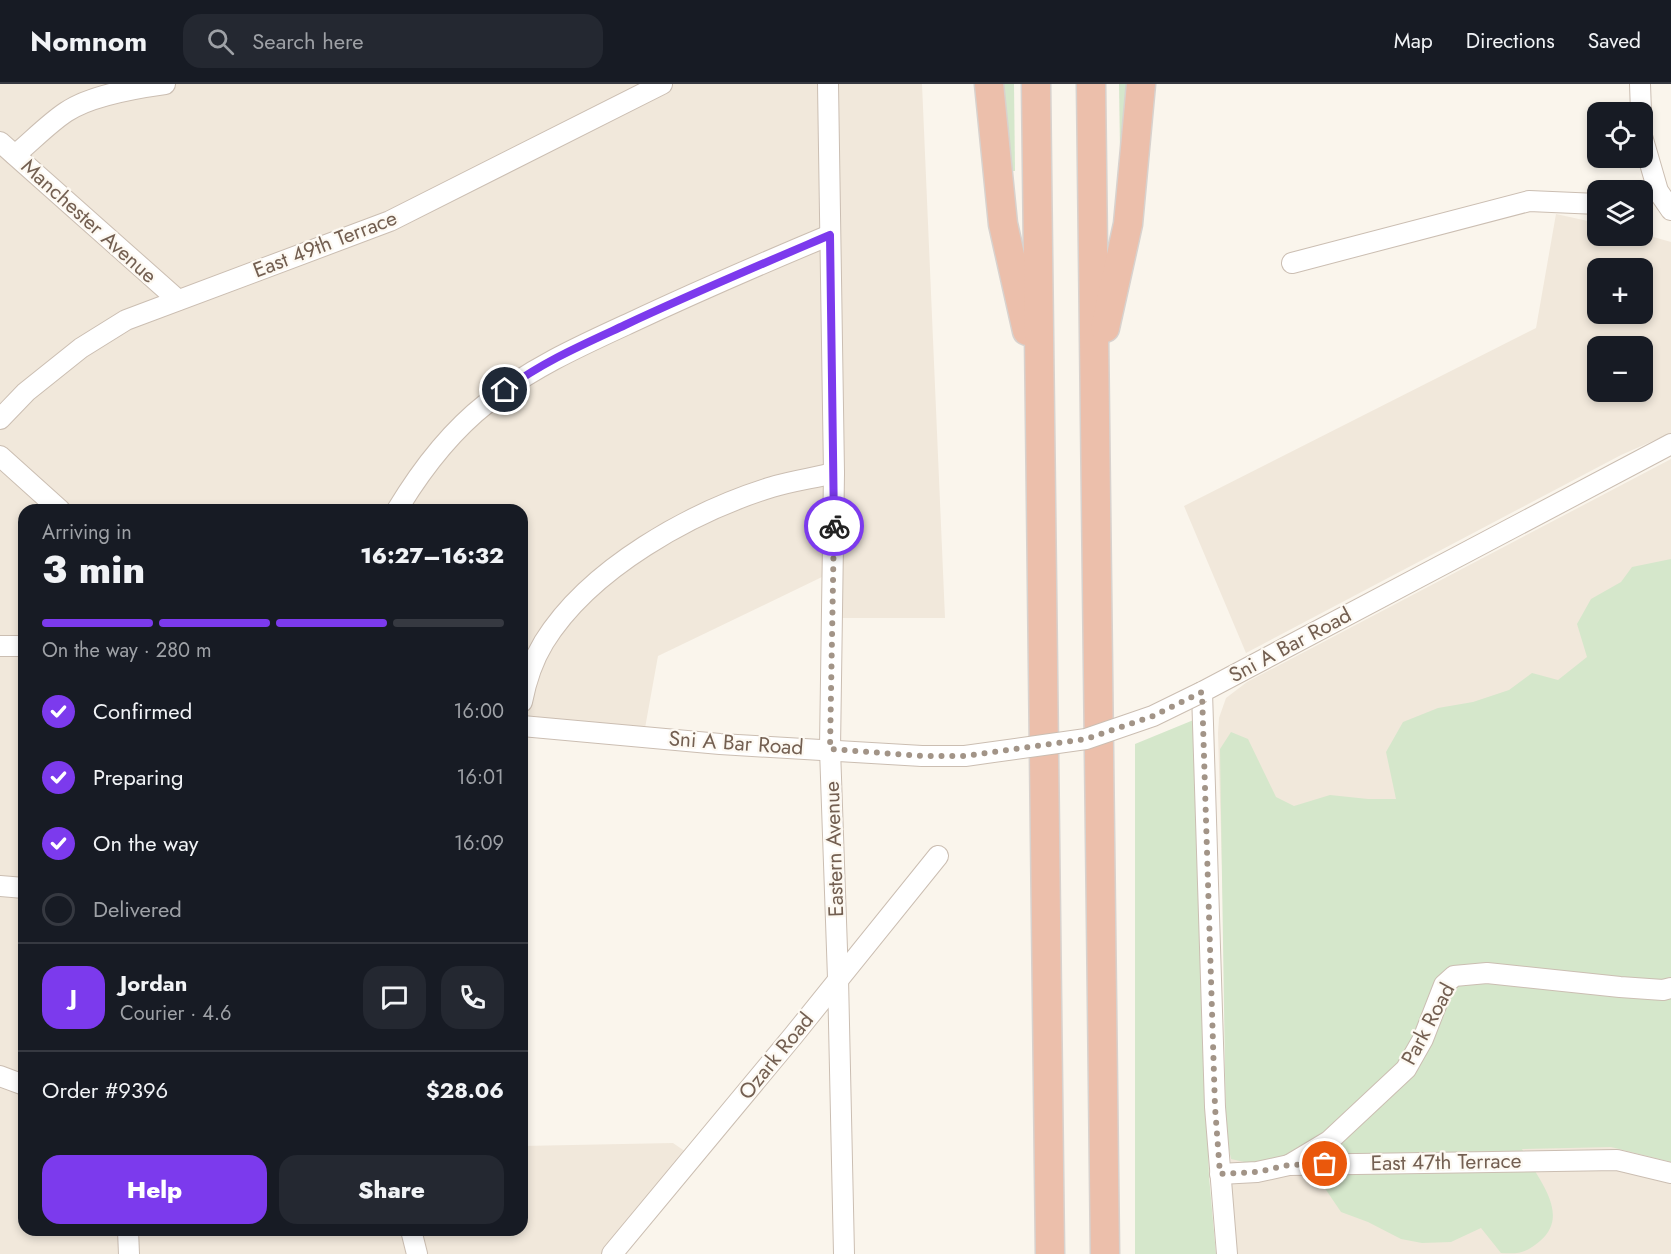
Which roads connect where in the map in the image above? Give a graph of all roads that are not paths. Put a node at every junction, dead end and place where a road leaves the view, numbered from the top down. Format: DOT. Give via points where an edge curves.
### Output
graph roads {
  1 [pos="165,84"];
  2 [pos="662,84"];
  3 [pos="828,84"];
  4 [pos="989,84"];
  5 [pos="1036,84"];
  6 [pos="1091,84"];
  7 [pos="1142,84"];
  8 [pos="1640,84"];
  9 [pos="1641,102"];
  10 [pos="0,142"];
  11 [pos="15,155"];
  12 [pos="1653,196"];
  13 [pos="1587,204"];
  14 [pos="1671,210"];
  15 [pos="830,235"];
  16 [pos="1292,263"];
  17 [pos="178,300"];
  18 [pos="1095,374"];
  19 [pos="1040,389"];
  20 [pos="0,419"];
  21 [pos="1671,444"];
  22 [pos="0,456"];
  23 [pos="834,473"];
  24 [pos="53,504"];
  25 [pos="401,504"];
  26 [pos="0,646"];
  27 [pos="18,646"];
  28 [pos="528,677"];
  29 [pos="1202,692"];
  30 [pos="528,727"];
  31 [pos="830,749"];
  32 [pos="938,856"];
  33 [pos="0,886"];
  34 [pos="18,888"];
  35 [pos="838,978"];
  36 [pos="1671,988"];
  37 [pos="0,1076"];
  38 [pos="18,1084"];
  39 [pos="1289,1165"];
  40 [pos="1671,1173"];
  41 [pos="1220,1174"];
  42 [pos="128,1236"];
  43 [pos="412,1236"];
  44 [pos="129,1254"];
  45 [pos="417,1254"];
  46 [pos="612,1254"];
  47 [pos="844,1254"];
  48 [pos="1050,1254"];
  49 [pos="1105,1254"];
  50 [pos="1227,1254"];
  1 -- 11 [label="street" via="92,100 67,111"];
  2 -- 17 [label="street, East 49th Terrace" via="390,221"];
  3 -- 15 [label="street, Eastern Avenue"];
  4 -- 19 [label="highway" via="1003,224"];
  5 -- 19 [label="highway"];
  6 -- 18 [label="highway"];
  7 -- 18 [label="highway" via="1128,224"];
  8 -- 9 [label="street"];
  10 -- 11 [label="street, Manchester Avenue"];
  11 -- 17 [label="street, Manchester Avenue"];
  12 -- 14 [label="street"];
  13 -- 16 [label="street" via="1529,201"];
  15 -- 23 [label="street, Eastern Avenue"];
  15 -- 25 [label="street" via="689,295 524,376 446,441"];
  17 -- 20 [label="street, East 49th Terrace" via="126,320 81,348 26,392"];
  18 -- 49 [label="highway"];
  19 -- 48 [label="highway"];
  21 -- 29 [label="street, Sni A Bar Road"];
  22 -- 24 [label="street"];
  23 -- 28 [label="street" via="773,486 718,506 666,533 610,571 568,609 543,643"];
  23 -- 31 [label="street, Eastern Avenue"];
  26 -- 27 [label="street"];
  29 -- 31 [label="street, Sni A Bar Road, bridge" via="1153,716 1086,739 965,756"];
  29 -- 41 [label="street"];
  30 -- 31 [label="street, Sni A Bar Road" via="720,744"];
  31 -- 35 [label="street, Eastern Avenue"];
  32 -- 35 [label="street, Ozark Road"];
  33 -- 34 [label="street"];
  35 -- 46 [label="street, Ozark Road"];
  35 -- 47 [label="street, Eastern Avenue"];
  36 -- 39 [label="street, Park Road" via="1620,987 1487,973 1454,976 1444,985 1423,1039 1406,1069 1329,1142"];
  37 -- 38 [label="street"];
  39 -- 40 [label="street, East 47th Terrace" via="1617,1160"];
  39 -- 41 [label="street, East 47th Terrace"];
  41 -- 50 [label="street"];
  42 -- 44 [label="street"];
  43 -- 45 [label="street"];
}
